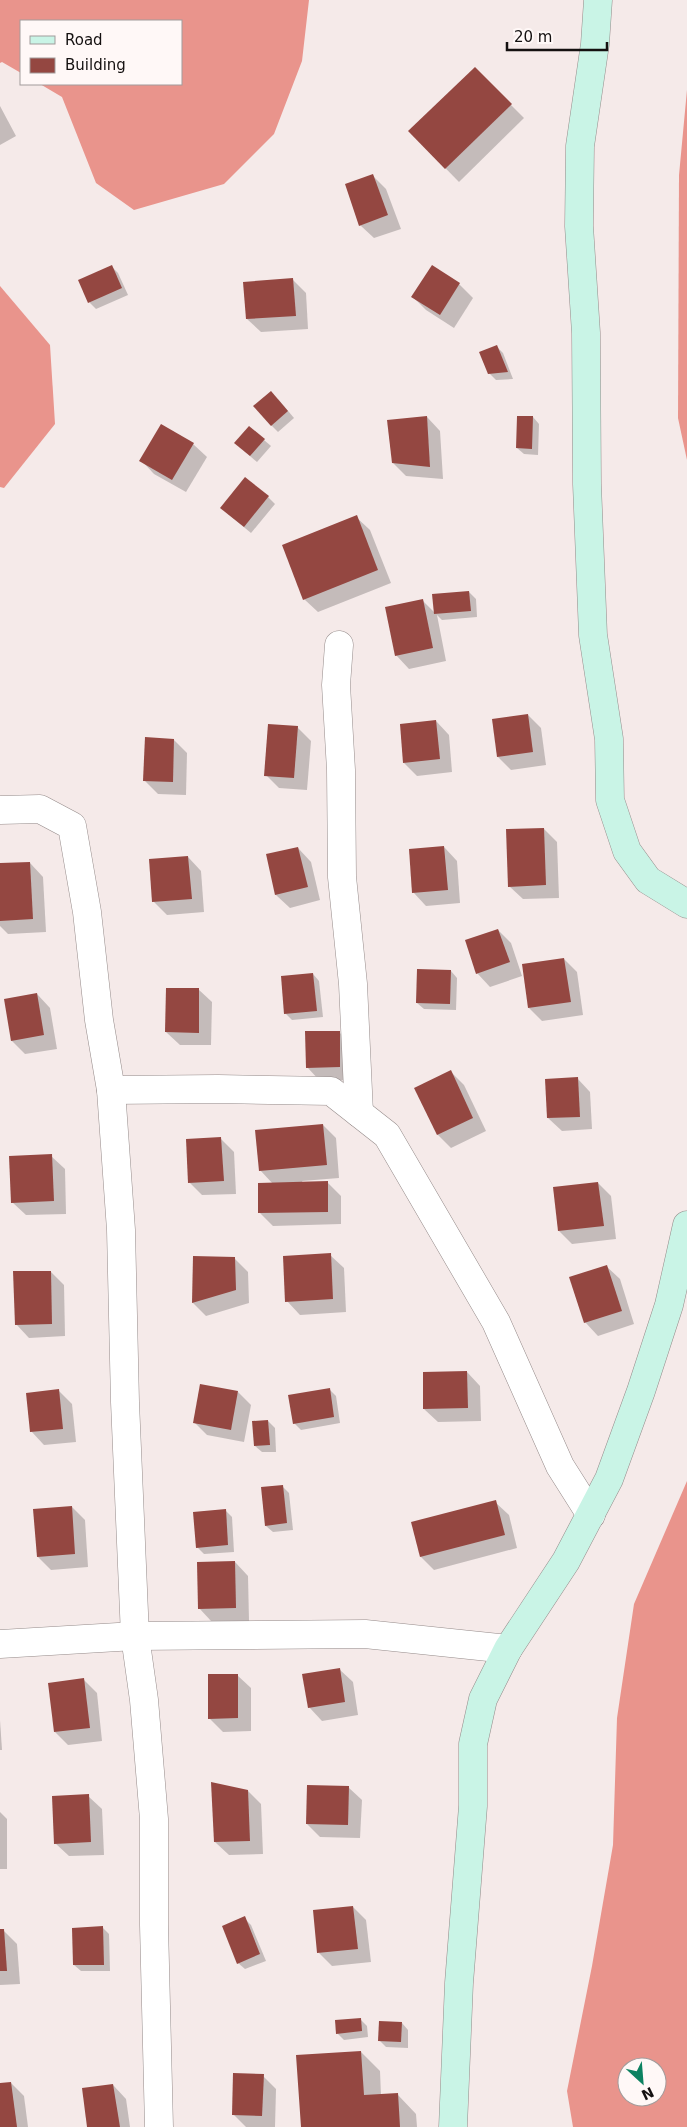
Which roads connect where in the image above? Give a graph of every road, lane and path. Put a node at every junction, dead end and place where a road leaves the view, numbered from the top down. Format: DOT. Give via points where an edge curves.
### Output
graph roads {
  1 [pos="598,0"];
  2 [pos="339,644"];
  3 [pos="0,810"];
  4 [pos="687,904"];
  5 [pos="111,1090"];
  6 [pos="359,1113"];
  7 [pos="687,1225"];
  8 [pos="591,1515"];
  9 [pos="135,1636"];
  10 [pos="0,1644"];
  11 [pos="508,1649"];
  12 [pos="159,2127"];
  13 [pos="453,2127"];
  1 -- 4 [label="main road" via="580,146 579,226 586,333 587,484 594,635 610,739 610,800 627,851 648,880"];
  2 -- 6 [label="street" via="336,686 342,877 353,984"];
  3 -- 5 [label="street" via="40,809 72,826"];
  5 -- 6 [label="street" via="331,1091"];
  5 -- 9 [label="street" via="121,1230"];
  6 -- 8 [label="street" via="387,1135 496,1322 560,1466"];
  7 -- 8 [label="main road" via="669,1305 644,1383 609,1479"];
  8 -- 11 [label="main road" via="566,1562"];
  9 -- 10 [label="street"];
  9 -- 11 [label="street" via="365,1634"];
  9 -- 12 [label="street" via="154,1819"];
  11 -- 13 [label="main road" via="483,1699 473,1744 473,1806 458,1983"];
}
